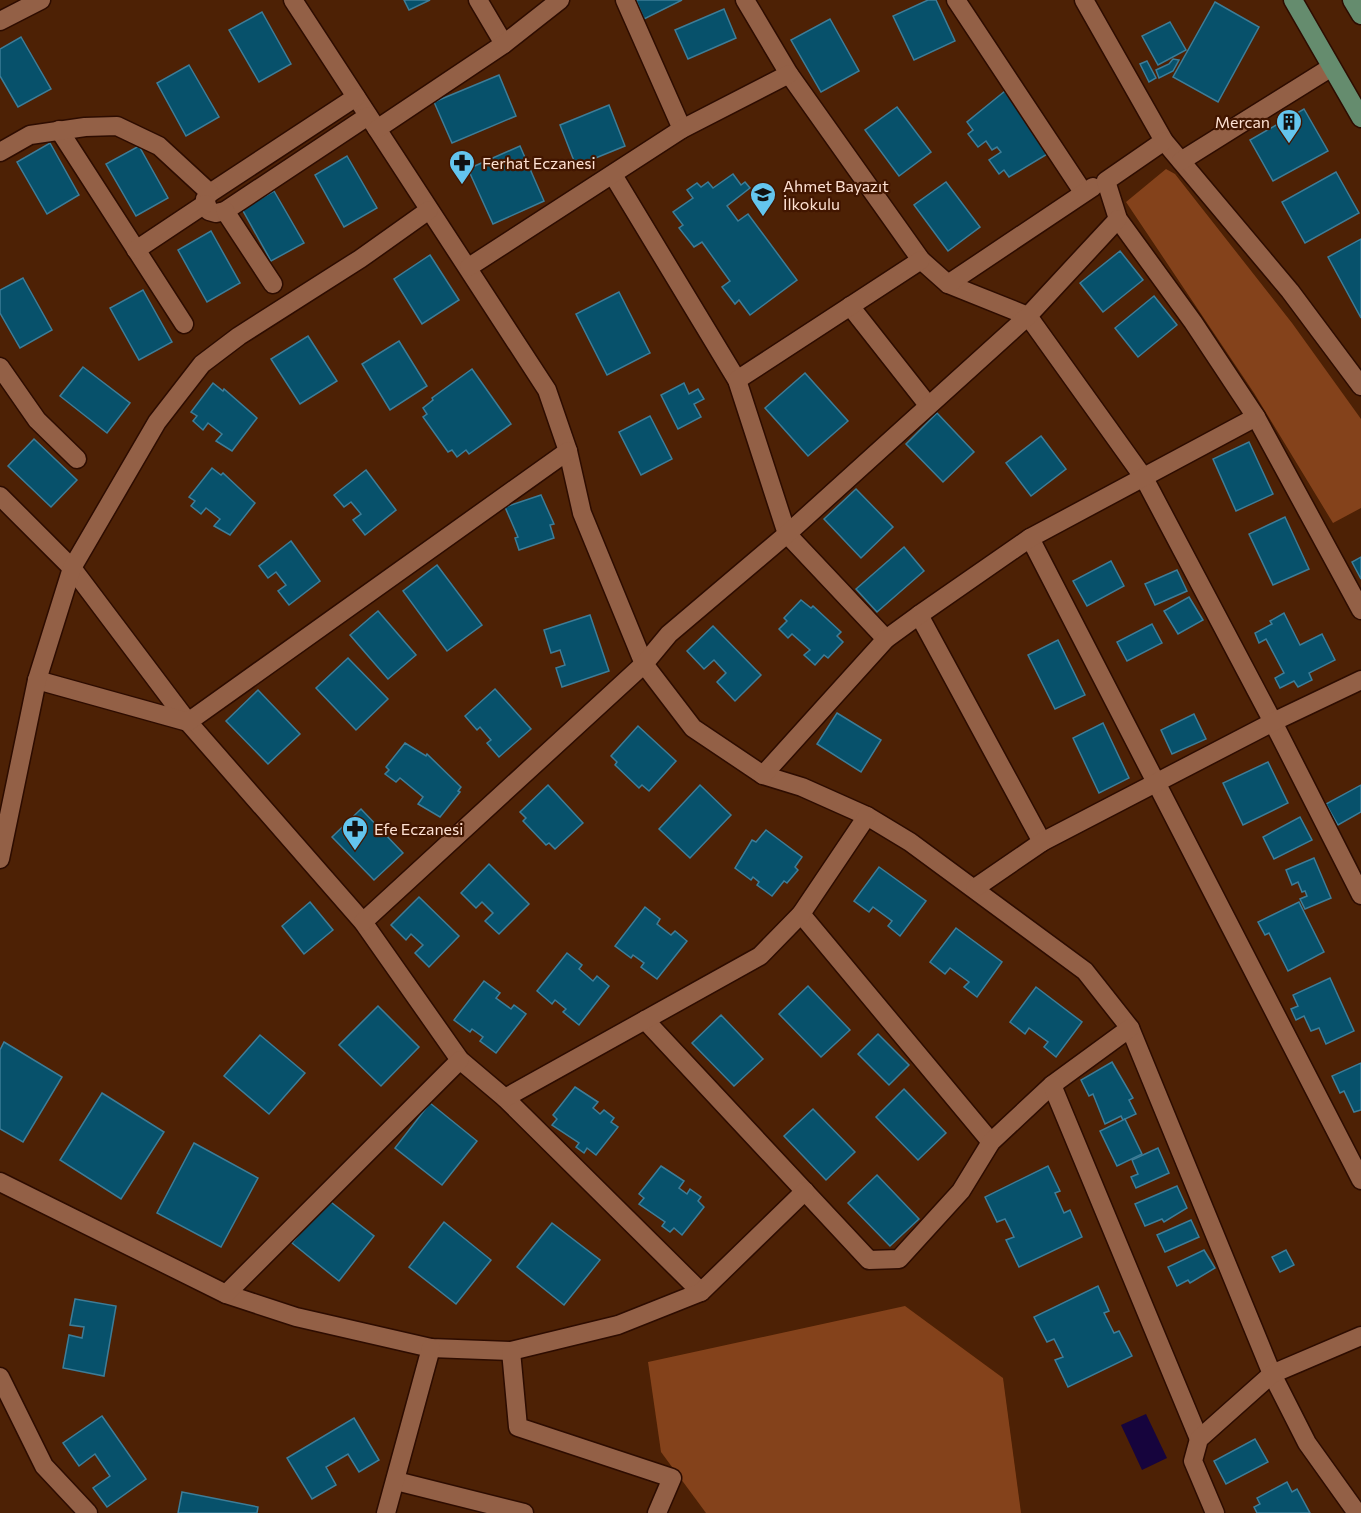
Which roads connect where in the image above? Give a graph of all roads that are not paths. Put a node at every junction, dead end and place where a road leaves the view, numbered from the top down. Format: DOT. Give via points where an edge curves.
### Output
graph roads {
  1 [pos="41,0"];
  2 [pos="293,0"];
  3 [pos="478,0"];
  4 [pos="560,0"];
  5 [pos="625,0"];
  6 [pos="746,0"];
  7 [pos="956,0"];
  8 [pos="1084,0"];
  9 [pos="1293,0"];
  10 [pos="1352,0"];
  11 [pos="1361,15"];
  12 [pos="0,21"];
  13 [pos="504,44"];
  14 [pos="1330,68"];
  15 [pos="789,74"];
  16 [pos="356,97"];
  17 [pos="1361,118"];
  18 [pos="373,122"];
  19 [pos="682,129"];
  20 [pos="59,130"];
  21 [pos="1164,141"];
  22 [pos="0,152"];
  23 [pos="1181,161"];
  24 [pos="613,175"];
  25 [pos="1106,181"];
  26 [pos="1083,192"];
  27 [pos="208,198"];
  28 [pos="429,210"];
  29 [pos="225,211"];
  30 [pos="1118,219"];
  31 [pos="136,250"];
  32 [pos="921,260"];
  33 [pos="469,267"];
  34 [pos="273,284"];
  35 [pos="948,284"];
  36 [pos="850,306"];
  37 [pos="1028,316"];
  38 [pos="184,324"];
  39 [pos="0,367"];
  40 [pos="737,380"];
  41 [pos="1361,386"];
  42 [pos="928,405"];
  43 [pos="1256,417"];
  44 [pos="568,451"];
  45 [pos="77,459"];
  46 [pos="1144,478"];
  47 [pos="0,496"];
  48 [pos="787,534"];
  49 [pos="1030,538"];
  50 [pos="72,568"];
  51 [pos="1361,610"];
  52 [pos="919,615"];
  53 [pos="886,639"];
  54 [pos="644,664"];
  55 [pos="37,680"];
  56 [pos="1361,680"];
  57 [pos="188,722"];
  58 [pos="1273,722"];
  59 [pos="763,775"];
  60 [pos="1155,784"];
  61 [pos="867,816"];
  62 [pos="1042,842"];
  63 [pos="0,860"];
  64 [pos="975,888"];
  65 [pos="1361,895"];
  66 [pos="801,914"];
  67 [pos="363,922"];
  68 [pos="645,1020"];
  69 [pos="1130,1029"];
  70 [pos="460,1060"];
  71 [pos="1052,1085"];
  72 [pos="505,1098"];
  73 [pos="991,1142"];
  74 [pos="1359,1170"];
  75 [pos="0,1182"];
  76 [pos="805,1191"];
  77 [pos="701,1292"];
  78 [pos="226,1294"];
  79 [pos="1361,1336"];
  80 [pos="430,1348"];
  81 [pos="511,1351"];
  82 [pos="1272,1374"];
  83 [pos="0,1377"];
  84 [pos="1199,1439"];
  85 [pos="396,1481"];
  86 [pos="88,1513"];
  87 [pos="386,1513"];
  88 [pos="524,1513"];
  89 [pos="657,1513"];
  90 [pos="1215,1513"];
  91 [pos="1357,1513"];
  1 -- 12 [label="street"];
  2 -- 16 [label="street"];
  3 -- 13 [label="street"];
  4 -- 13 [label="street"];
  5 -- 19 [label="street"];
  6 -- 15 [label="street"];
  7 -- 26 [label="street"];
  8 -- 21 [label="street"];
  9 -- 14 [label="main road"];
  10 -- 11 [label="main road"];
  13 -- 18 [label="street"];
  14 -- 17 [label="main road"];
  14 -- 23 [label="street"];
  15 -- 19 [label="street"];
  15 -- 32 [label="street"];
  16 -- 18 [label="street"];
  16 -- 27 [label="street"];
  18 -- 28 [label="street"];
  18 -- 29 [label="street"];
  19 -- 24 [label="street"];
  20 -- 22 [label="street" via="30,135"];
  20 -- 27 [label="street" via="117,126 159,146"];
  20 -- 31 [label="street"];
  21 -- 23 [label="street"];
  21 -- 25 [label="street"];
  23 -- 41 [label="street" via="1290,291"];
  24 -- 33 [label="street"];
  24 -- 40 [label="street"];
  25 -- 26 [label="street"];
  25 -- 30 [label="street"];
  26 -- 35 [label="street"];
  27 -- 29 [label="street" via="209,211"];
  27 -- 31 [label="street"];
  28 -- 33 [label="street"];
  28 -- 50 [label="street" via="202,364 157,422"];
  29 -- 34 [label="street"];
  30 -- 37 [label="street"];
  30 -- 43 [label="street" via="1194,322"];
  31 -- 38 [label="street"];
  32 -- 35 [label="street"];
  32 -- 36 [label="street"];
  33 -- 44 [label="street" via="548,390"];
  35 -- 37 [label="street"];
  36 -- 40 [label="street"];
  36 -- 42 [label="street"];
  37 -- 42 [label="street"];
  37 -- 46 [label="street"];
  39 -- 45 [label="street" via="37,420"];
  40 -- 48 [label="street"];
  42 -- 48 [label="street"];
  43 -- 46 [label="street"];
  43 -- 51 [label="street"];
  44 -- 54 [label="street" via="582,513"];
  44 -- 57 [label="street"];
  46 -- 49 [label="street"];
  46 -- 58 [label="street"];
  47 -- 50 [label="street"];
  48 -- 53 [label="street"];
  48 -- 54 [label="street" via="669,634"];
  49 -- 52 [label="street"];
  49 -- 60 [label="street"];
  50 -- 55 [label="street"];
  50 -- 57 [label="street"];
  52 -- 53 [label="street"];
  52 -- 62 [label="street"];
  53 -- 59 [label="street"];
  54 -- 59 [label="street" via="693,728"];
  54 -- 67 [label="street"];
  55 -- 57 [label="street"];
  55 -- 63 [label="street"];
  56 -- 58 [label="street"];
  57 -- 67 [label="street"];
  58 -- 60 [label="street"];
  58 -- 65 [label="street"];
  59 -- 61 [label="street" via="802,787"];
  60 -- 62 [label="street"];
  60 -- 74 [label="street"];
  61 -- 64 [label="street"];
  61 -- 66 [label="street"];
  62 -- 64 [label="street"];
  64 -- 69 [label="street" via="1085,971"];
  66 -- 68 [label="street" via="760,956"];
  66 -- 73 [label="street"];
  67 -- 70 [label="street"];
  68 -- 72 [label="street"];
  68 -- 76 [label="street"];
  69 -- 71 [label="street"];
  69 -- 82 [label="street"];
  70 -- 72 [label="street"];
  70 -- 78 [label="street"];
  71 -- 73 [label="street"];
  71 -- 84 [label="street"];
  72 -- 77 [label="street"];
  73 -- 76 [label="street" via="961,1191 899,1259 869,1260"];
  75 -- 78 [label="street"];
  76 -- 77 [label="street"];
  77 -- 81 [label="street" via="618,1325"];
  78 -- 80 [label="street" via="296,1317"];
  79 -- 82 [label="street"];
  80 -- 81 [label="street"];
  80 -- 85 [label="street"];
  81 -- 89 [label="street" via="518,1427 672,1478"];
  82 -- 84 [label="street"];
  82 -- 91 [label="street" via="1307,1443"];
  83 -- 86 [label="street" via="44,1466"];
  84 -- 90 [label="street" via="1193,1461"];
  85 -- 87 [label="street"];
  85 -- 88 [label="street"];
}
